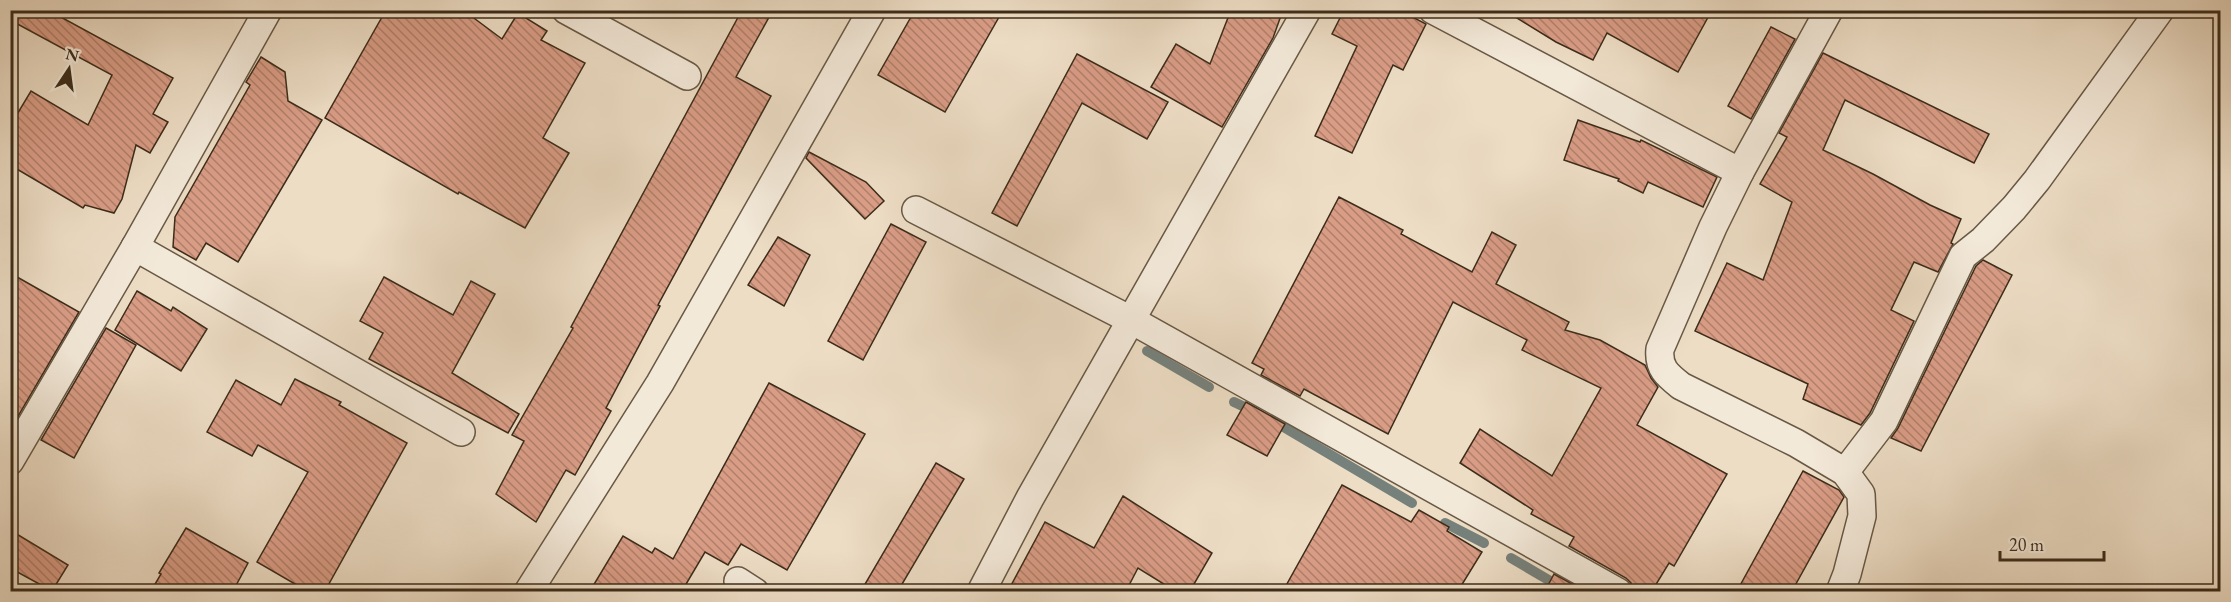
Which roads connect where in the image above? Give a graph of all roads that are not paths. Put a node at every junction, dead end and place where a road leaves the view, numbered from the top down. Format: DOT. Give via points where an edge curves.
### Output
graph roads {
  1 [pos="268,10"];
  2 [pos="566,10"];
  3 [pos="872,10"];
  4 [pos="1307,10"];
  5 [pos="1433,10"];
  6 [pos="1829,10"];
  7 [pos="2160,10"];
  8 [pos="687,76"];
  9 [pos="1740,172"];
  10 [pos="916,210"];
  11 [pos="135,247"];
  12 [pos="1132,321"];
  13 [pos="460,432"];
  14 [pos="10,461"];
  15 [pos="1845,472"];
  16 [pos="528,591"];
  17 [pos="981,591"];
  18 [pos="1618,591"];
  19 [pos="1840,591"];
  1 -- 11 [label="street"];
  2 -- 8 [label="street"];
  3 -- 16 [label="street" via="660,383"];
  4 -- 12 [label="street"];
  5 -- 9 [label="street"];
  6 -- 9 [label="street"];
  7 -- 15 [label="street" via="2037,180 1983,240 1963,256 1884,421"];
  9 -- 15 [label="street" via="1660,349 1659,361 1666,374 1681,386"];
  10 -- 12 [label="street"];
  11 -- 13 [label="street"];
  11 -- 14 [label="street"];
  12 -- 17 [label="street"];
  12 -- 18 [label="street"];
  15 -- 19 [label="street" via="1861,494 1862,516"];
}
